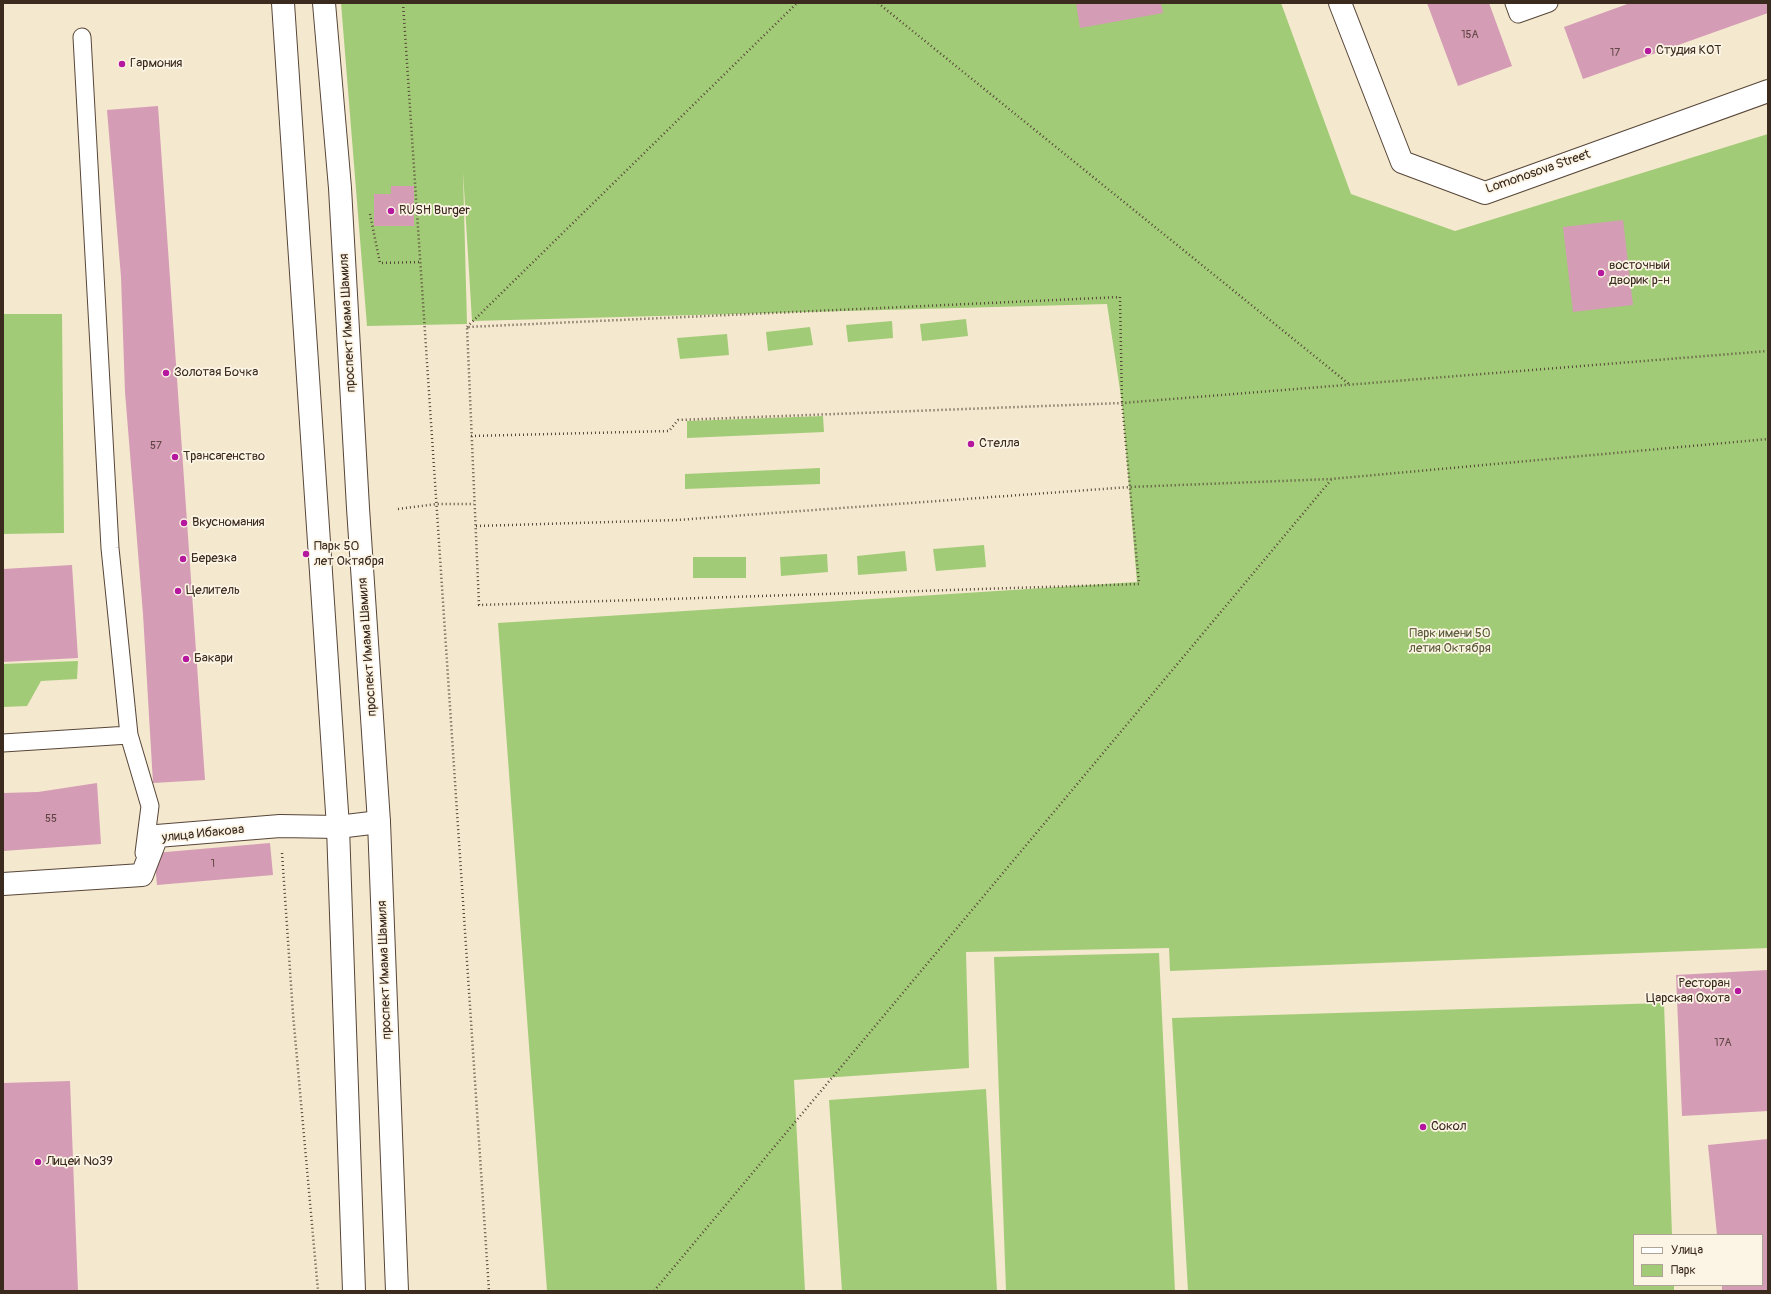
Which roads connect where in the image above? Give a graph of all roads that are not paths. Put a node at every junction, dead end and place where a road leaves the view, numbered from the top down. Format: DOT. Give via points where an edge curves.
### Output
graph roads {
  1 [pos="283,3"];
  2 [pos="324,3"];
  3 [pos="1340,3"];
  4 [pos="1514,3"];
  5 [pos="1549,3"];
  6 [pos="82,37"];
  7 [pos="1768,91"];
  8 [pos="129,735"];
  9 [pos="3,743"];
  10 [pos="380,822"];
  11 [pos="338,827"];
  12 [pos="142,875"];
  13 [pos="3,884"];
  14 [pos="354,1291"];
  15 [pos="397,1291"];
  1 -- 11 [label="main road"];
  2 -- 10 [label="main road, проспект Имама Шамиля" via="340,188"];
  3 -- 7 [label="main road, Lomonosova Street" via="1402,162 1485,193"];
  4 -- 5 [label="lane" via="1518,14"];
  6 -- 8 [label="lane" via="110,548"];
  8 -- 9 [label="lane"];
  8 -- 12 [label="lane" via="150,806"];
  10 -- 11 [label="main road, улица Ибакова"];
  10 -- 15 [label="main road, проспект Имама Шамиля"];
  11 -- 12 [label="main road, улица Ибакова" via="280,826 157,836"];
  11 -- 14 [label="main road"];
  12 -- 13 [label="main road"];
}
